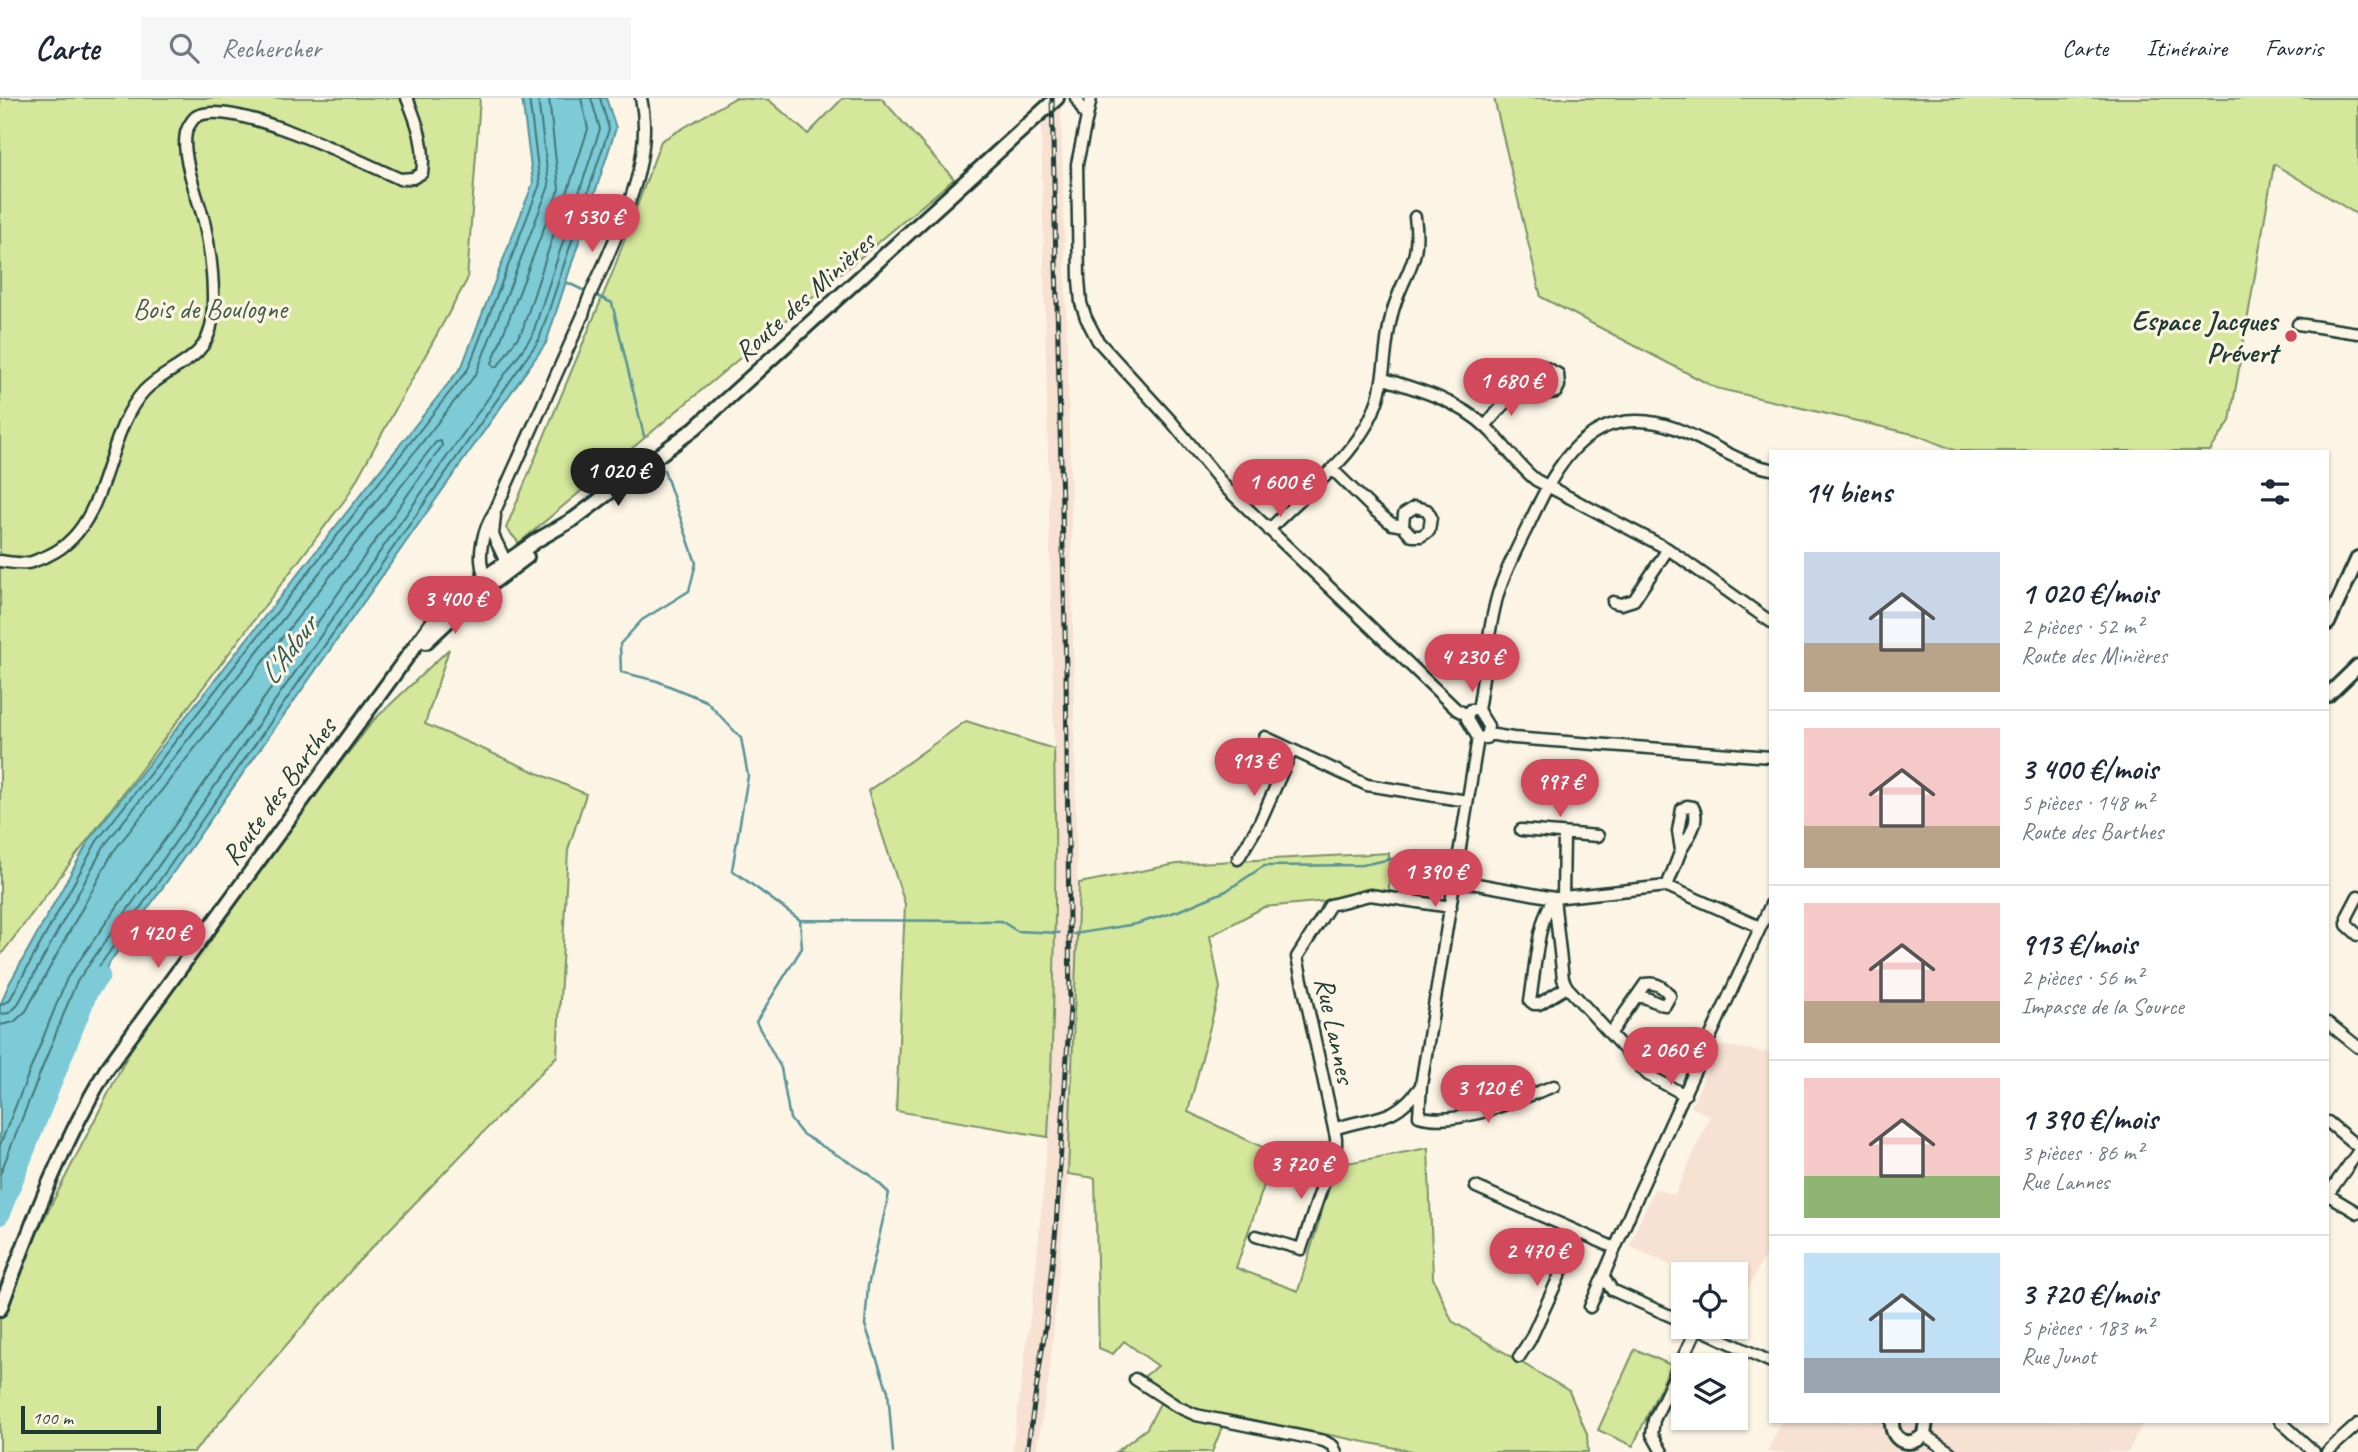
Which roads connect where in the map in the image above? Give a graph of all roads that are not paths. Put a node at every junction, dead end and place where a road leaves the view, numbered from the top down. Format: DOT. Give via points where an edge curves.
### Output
graph roads {
  1 [pos="407,98"];
  2 [pos="641,98"];
  3 [pos="1057,98"];
  4 [pos="1076,98"];
  5 [pos="1090,98"];
  6 [pos="1087,118"];
  7 [pos="1415,217"];
  8 [pos="2298,324"];
  9 [pos="2358,333"];
  10 [pos="1384,379"];
  11 [pos="1524,379"];
  12 [pos="1485,426"];
  13 [pos="1769,468"];
  14 [pos="1332,469"];
  15 [pos="1547,486"];
  16 [pos="495,511"];
  17 [pos="574,519"];
  18 [pos="1403,526"];
  19 [pos="1269,530"];
  20 [pos="1668,549"];
  21 [pos="2358,558"];
  22 [pos="0,561"];
  23 [pos="506,562"];
  24 [pos="489,579"];
  25 [pos="1613,602"];
  26 [pos="1769,621"];
  27 [pos="2329,621"];
  28 [pos="2358,666"];
  29 [pos="398,669"];
  30 [pos="2329,694"];
  31 [pos="1478,710"];
  32 [pos="1467,715"];
  33 [pos="1483,736"];
  34 [pos="1265,737"];
  35 [pos="1292,750"];
  36 [pos="1769,757"];
  37 [pos="1467,802"];
  38 [pos="1521,830"];
  39 [pos="1564,835"];
  40 [pos="1598,836"];
  41 [pos="1681,850"];
  42 [pos="1238,859"];
  43 [pos="1455,880"];
  44 [pos="1667,886"];
  45 [pos="2358,896"];
  46 [pos="1559,898"];
  47 [pos="1451,907"];
  48 [pos="1769,908"];
  49 [pos="1760,927"];
  50 [pos="2358,935"];
  51 [pos="1567,987"];
  52 [pos="1636,997"];
  53 [pos="2329,1024"];
  54 [pos="1611,1033"];
  55 [pos="2358,1047"];
  56 [pos="1421,1085"];
  57 [pos="1555,1086"];
  58 [pos="1685,1094"];
  59 [pos="2329,1123"];
  60 [pos="1334,1129"];
  61 [pos="2358,1150"];
  62 [pos="1476,1187"];
  63 [pos="2329,1194"];
  64 [pos="2329,1196"];
  65 [pos="2358,1213"];
  66 [pos="1579,1233"];
  67 [pos="1256,1236"];
  68 [pos="1615,1248"];
  69 [pos="1604,1277"];
  70 [pos="1590,1307"];
  71 [pos="0,1309"];
  72 [pos="1671,1316"];
  73 [pos="1690,1339"];
  74 [pos="1721,1339"];
  75 [pos="1519,1357"];
  76 [pos="1769,1361"];
  77 [pos="1135,1379"];
  78 [pos="1892,1423"];
  79 [pos="1926,1423"];
  80 [pos="2282,1423"];
  81 [pos="2358,1423"];
  82 [pos="1924,1435"];
  83 [pos="1898,1446"];
  84 [pos="1336,1452"];
  85 [pos="1662,1452"];
  86 [pos="1950,1452"];
  87 [pos="2314,1452"];
  88 [pos="2327,1452"];
  1 -- 22 [label="street" via="422,146 422,173 413,178 400,179 254,115 227,109 196,116 186,132 186,148 204,222 214,292 212,325 204,345 196,356 145,390 131,411 85,522 58,552 27,563"];
  2 -- 16 [label="street" via="646,133 641,165 583,315"];
  3 -- 17 [label="main road, Route des Minières" via="695,428"];
  4 -- 6 [label="street"];
  5 -- 6 [label="street"];
  6 -- 19 [label="street" via="1076,194 1081,303 1088,324 1227,489"];
  7 -- 10 [label="street" via="1417,252 1389,325"];
  8 -- 9 [label="street"];
  10 -- 12 [label="street" via="1444,399"];
  10 -- 14 [label="street" via="1369,421"];
  11 -- 12 [label="street"];
  12 -- 15 [label="street" via="1525,471"];
  13 -- 15 [label="street" via="1674,428 1636,421 1603,428 1585,439 1560,464"];
  14 -- 18 [label="street" via="1383,517"];
  14 -- 19 [label="street"];
  15 -- 20 [label="street"];
  15 -- 31 [label="street" via="1498,595"];
  16 -- 23 [label="street" via="493,535"];
  16 -- 24 [label="street" via="480,554"];
  17 -- 23 [label="main road, Route des Minières"];
  17 -- 24 [label="main road, Route des Minières"];
  19 -- 32 [label="street"];
  20 -- 25 [label="street" via="1634,600"];
  20 -- 26 [label="street"];
  21 -- 27 [label="main road"];
  23 -- 24 [label="main road, Route des Minières"];
  24 -- 29 [label="main road, Route des Barthes"];
  24 -- 29 [label="main road, Route des Barthes" via="431,624"];
  28 -- 30 [label="main road"];
  29 -- 71 [label="main road, Route des Barthes" via="106,1070 46,1186"];
  31 -- 32 [label="street"];
  31 -- 33 [label="street" via="1488,726"];
  32 -- 33 [label="street"];
  33 -- 36 [label="street"];
  33 -- 37 [label="street"];
  34 -- 35 [label="street"];
  35 -- 37 [label="street" via="1367,785"];
  35 -- 42 [label="street"];
  37 -- 43 [label="street"];
  38 -- 39 [label="street"];
  39 -- 40 [label="street"];
  39 -- 46 [label="street"];
  41 -- 44 [label="street"];
  43 -- 46 [label="street"];
  43 -- 47 [label="street"];
  44 -- 46 [label="street"];
  44 -- 49 [label="street"];
  45 -- 50 [label="street" via="2347,917 2347,925"];
  46 -- 51 [label="street"];
  46 -- 51 [label="street" via="1547,907 1530,1001 1539,1004"];
  47 -- 56 [label="street"];
  47 -- 60 [label="street, Rue Lannes" via="1370,895 1330,905 1297,957"];
  48 -- 49 [label="street"];
  49 -- 58 [label="street"];
  51 -- 54 [label="street"];
  52 -- 54 [label="street"];
  53 -- 55 [label="street"];
  54 -- 58 [label="street" via="1648,1075"];
  56 -- 57 [label="street" via="1419,1116 1432,1120 1471,1114"];
  56 -- 60 [label="street, Rue Lannes" via="1392,1115"];
  58 -- 68 [label="street"];
  59 -- 61 [label="street"];
  60 -- 67 [label="street, Rue Lannes" via="1336,1145 1301,1249"];
  61 -- 63 [label="street"];
  62 -- 66 [label="street"];
  64 -- 65 [label="street"];
  66 -- 68 [label="street"];
  66 -- 75 [label="street"];
  68 -- 69 [label="street"];
  69 -- 70 [label="street"];
  69 -- 72 [label="street" via="1612,1290"];
  73 -- 85 [label="street" via="1654,1420 1652,1434"];
  74 -- 76 [label="street"];
  77 -- 84 [label="street" via="1196,1415 1324,1441"];
  78 -- 83 [label="main road"];
  79 -- 82 [label="main road"];
  80 -- 87 [label="street"];
  81 -- 88 [label="street"];
  82 -- 83 [label="main road"];
  82 -- 86 [label="street"];
}
